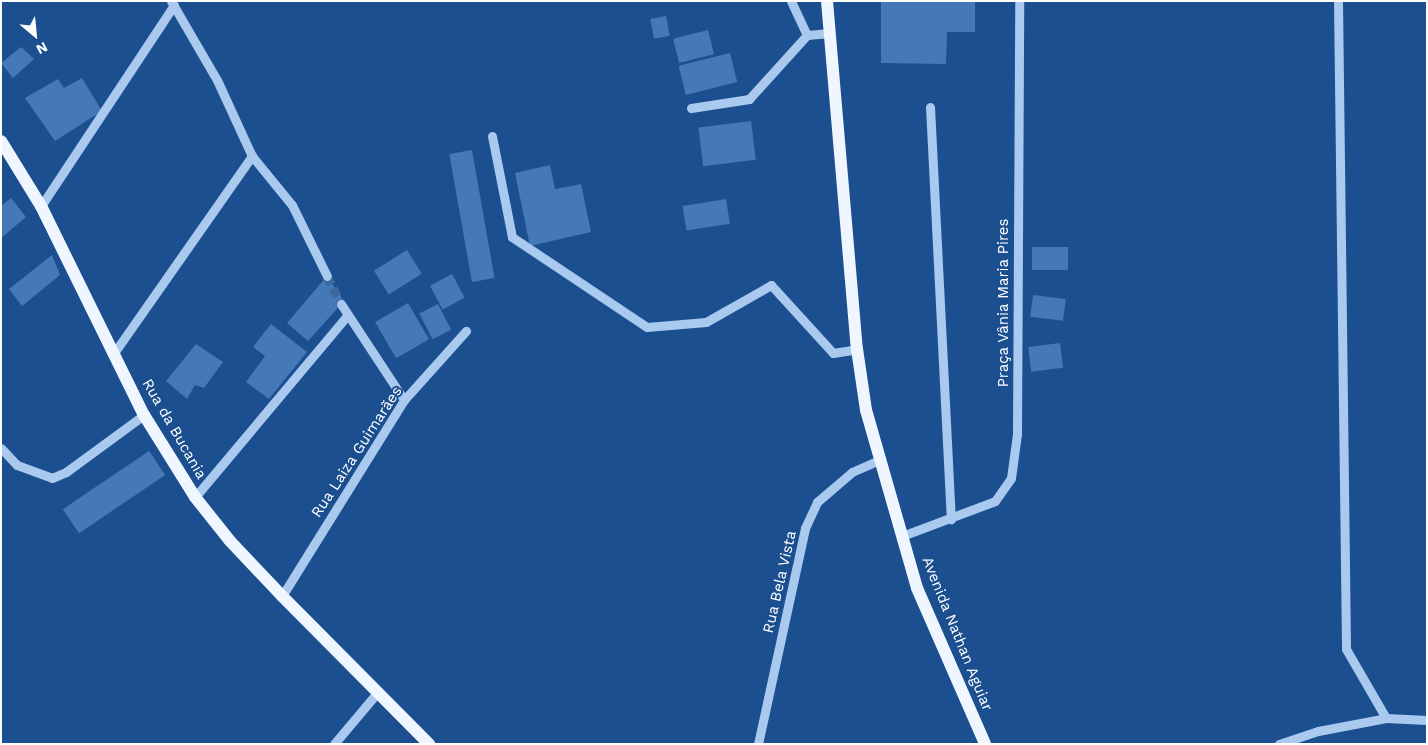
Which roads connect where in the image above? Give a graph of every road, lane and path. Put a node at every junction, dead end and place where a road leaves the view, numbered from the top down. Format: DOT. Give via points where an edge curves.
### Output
graph roads {
  1 [pos="791,1"];
  2 [pos="827,1"];
  3 [pos="1020,1"];
  4 [pos="1338,1"];
  5 [pos="172,3"];
  6 [pos="830,33"];
  7 [pos="807,35"];
  8 [pos="930,107"];
  9 [pos="691,108"];
  10 [pos="492,136"];
  11 [pos="1,141"];
  12 [pos="252,156"];
  13 [pos="41,206"];
  14 [pos="327,276"];
  15 [pos="341,304"];
  16 [pos="347,316"];
  17 [pos="466,331"];
  18 [pos="857,349"];
  19 [pos="114,353"];
  20 [pos="404,400"];
  21 [pos="144,415"];
  22 [pos="1,448"];
  23 [pos="879,460"];
  24 [pos="195,497"];
  25 [pos="951,519"];
  26 [pos="902,536"];
  27 [pos="282,596"];
  28 [pos="377,692"];
  29 [pos="1386,718"];
  30 [pos="1427,720"];
  31 [pos="760,743"];
  32 [pos="334,744"];
  33 [pos="428,744"];
  34 [pos="985,744"];
  35 [pos="1279,744"];
  1 -- 7 [label="street"];
  2 -- 6 [label="main road, Avenida Nathan Aguiar"];
  3 -- 25 [label="street, Praça Vânia Maria Pires" via="1017,434 1011,478 995,501"];
  4 -- 29 [label="street" via="1346,649"];
  5 -- 12 [label="street" via="217,80"];
  5 -- 13 [label="street"];
  6 -- 7 [label="street"];
  6 -- 18 [label="main road, Avenida Nathan Aguiar"];
  7 -- 9 [label="street" via="749,98"];
  8 -- 25 [label="street"];
  10 -- 18 [label="street" via="512,236 648,327 706,322 771,285 833,353"];
  11 -- 13 [label="main road, Rua da Bucania"];
  12 -- 14 [label="street" via="292,205"];
  12 -- 19 [label="street"];
  13 -- 19 [label="main road, Rua da Bucania"];
  15 -- 16 [label="street"];
  16 -- 20 [label="street"];
  16 -- 24 [label="street"];
  17 -- 20 [label="street, Rua Laiza Guimarães"];
  18 -- 23 [label="main road, Avenida Nathan Aguiar" via="866,410"];
  19 -- 21 [label="main road, Rua da Bucania"];
  20 -- 27 [label="street, Rua Laiza Guimarães"];
  21 -- 22 [label="street" via="66,472 52,478 17,465"];
  21 -- 24 [label="main road, Rua da Bucania"];
  23 -- 26 [label="main road, Avenida Nathan Aguiar"];
  23 -- 31 [label="street, Rua Bela Vista" via="852,472 817,502 805,528"];
  24 -- 27 [label="main road, Rua da Bucania" via="230,541"];
  25 -- 26 [label="street, Praça Vânia Maria Pires"];
  26 -- 34 [label="main road, Avenida Nathan Aguiar" via="918,588"];
  27 -- 28 [label="main road, Rua da Bucania"];
  28 -- 32 [label="street"];
  28 -- 33 [label="main road, Rua da Bucania"];
  29 -- 30 [label="street"];
  29 -- 35 [label="street" via="1318,731"];
}
